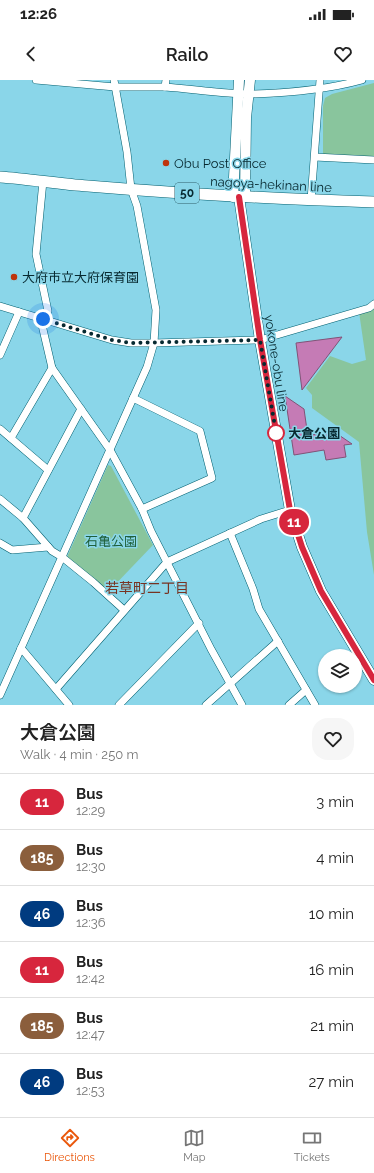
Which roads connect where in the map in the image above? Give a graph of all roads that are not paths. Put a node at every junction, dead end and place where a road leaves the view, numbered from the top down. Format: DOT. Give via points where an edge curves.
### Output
graph roads {
  1 [pos="36,80"];
  2 [pos="239,80"];
  3 [pos="250,80"];
  4 [pos="320,80"];
  5 [pos="362,80"];
  6 [pos="115,84"];
  7 [pos="166,84"];
  8 [pos="319,89"];
  9 [pos="238,93"];
  10 [pos="249,94"];
  11 [pos="314,157"];
  12 [pos="374,160"];
  13 [pos="0,177"];
  14 [pos="43,181"];
  15 [pos="131,189"];
  16 [pos="239,197"];
  17 [pos="311,200"];
  18 [pos="374,202"];
  19 [pos="374,304"];
  20 [pos="0,306"];
  21 [pos="19,312"];
  22 [pos="43,319"];
  23 [pos="260,340"];
  24 [pos="154,343"];
  25 [pos="0,355"];
  26 [pos="52,368"];
  27 [pos="133,398"];
  28 [pos="81,409"];
  29 [pos="0,429"];
  30 [pos="11,438"];
  31 [pos="110,450"];
  32 [pos="48,470"];
  33 [pos="0,499"];
  34 [pos="142,509"];
  35 [pos="290,510"];
  36 [pos="23,518"];
  37 [pos="230,533"];
  38 [pos="0,543"];
  39 [pos="48,547"];
  40 [pos="62,556"];
  41 [pos="167,562"];
  42 [pos="124,610"];
  43 [pos="199,623"];
  44 [pos="278,641"];
  45 [pos="21,648"];
  46 [pos="374,680"];
  47 [pos="230,683"];
  48 [pos="56,689"];
  49 [pos="306,690"];
  50 [pos="0,695"];
  51 [pos="69,705"];
  52 [pos="119,705"];
  53 [pos="206,705"];
  54 [pos="242,705"];
  55 [pos="289,705"];
  56 [pos="316,705"];
  1 -- 6 [label="street"];
  2 -- 9 [label="main road"];
  3 -- 10 [label="main road"];
  4 -- 8 [label="street"];
  5 -- 8 [label="street"];
  6 -- 7 [label="street"];
  6 -- 15 [label="street"];
  7 -- 9 [label="street"];
  8 -- 10 [label="street"];
  8 -- 11 [label="street"];
  9 -- 10 [label="street"];
  9 -- 16 [label="main road"];
  10 -- 16 [label="main road"];
  11 -- 12 [label="street"];
  11 -- 17 [label="street"];
  13 -- 14 [label="main road, nagoya-hekinan line / 50"];
  14 -- 15 [label="main road, nagoya-hekinan line / 50"];
  14 -- 22 [label="street" via="36,254 48,311"];
  15 -- 16 [label="main road, nagoya-hekinan line / 50"];
  15 -- 24 [label="street" via="137,206 156,310"];
  16 -- 17 [label="main road, nagoya-hekinan line / 50"];
  16 -- 23 [label="main road, yokone-obu line"];
  17 -- 18 [label="main road, nagoya-hekinan line / 50"];
  19 -- 23 [label="street" via="369,308"];
  20 -- 21 [label="street"];
  21 -- 22 [label="street"];
  21 -- 25 [label="street"];
  22 -- 24 [label="street" via="112,340"];
  22 -- 26 [label="street" via="42,325"];
  23 -- 24 [label="street"];
  23 -- 35 [label="main road, yokone-obu line"];
  24 -- 27 [label="street" via="147,367"];
  26 -- 28 [label="street"];
  26 -- 30 [label="street"];
  27 -- 31 [label="street"];
  27 -- 34 [label="street" via="200,431 212,478"];
  28 -- 31 [label="street"];
  28 -- 32 [label="street"];
  29 -- 30 [label="street"];
  30 -- 32 [label="street"];
  31 -- 34 [label="street"];
  31 -- 40 [label="street"];
  32 -- 36 [label="street"];
  33 -- 36 [label="street"];
  34 -- 41 [label="street"];
  35 -- 37 [label="street"];
  35 -- 46 [label="main road, yokone-obu line" via="302,547 321,591"];
  36 -- 39 [label="street"];
  37 -- 41 [label="street"];
  37 -- 44 [label="street" via="254,589 259,609"];
  38 -- 39 [label="street" via="12,550"];
  39 -- 40 [label="street"];
  40 -- 42 [label="street"];
  40 -- 45 [label="street"];
  41 -- 42 [label="street"];
  41 -- 43 [label="street"];
  42 -- 48 [label="street"];
  43 -- 47 [label="street"];
  43 -- 52 [label="street"];
  44 -- 47 [label="street"];
  44 -- 49 [label="street"];
  45 -- 48 [label="street"];
  45 -- 50 [label="street"];
  47 -- 53 [label="street"];
  47 -- 54 [label="street"];
  48 -- 51 [label="street"];
  49 -- 55 [label="street"];
  49 -- 56 [label="street"];
}
